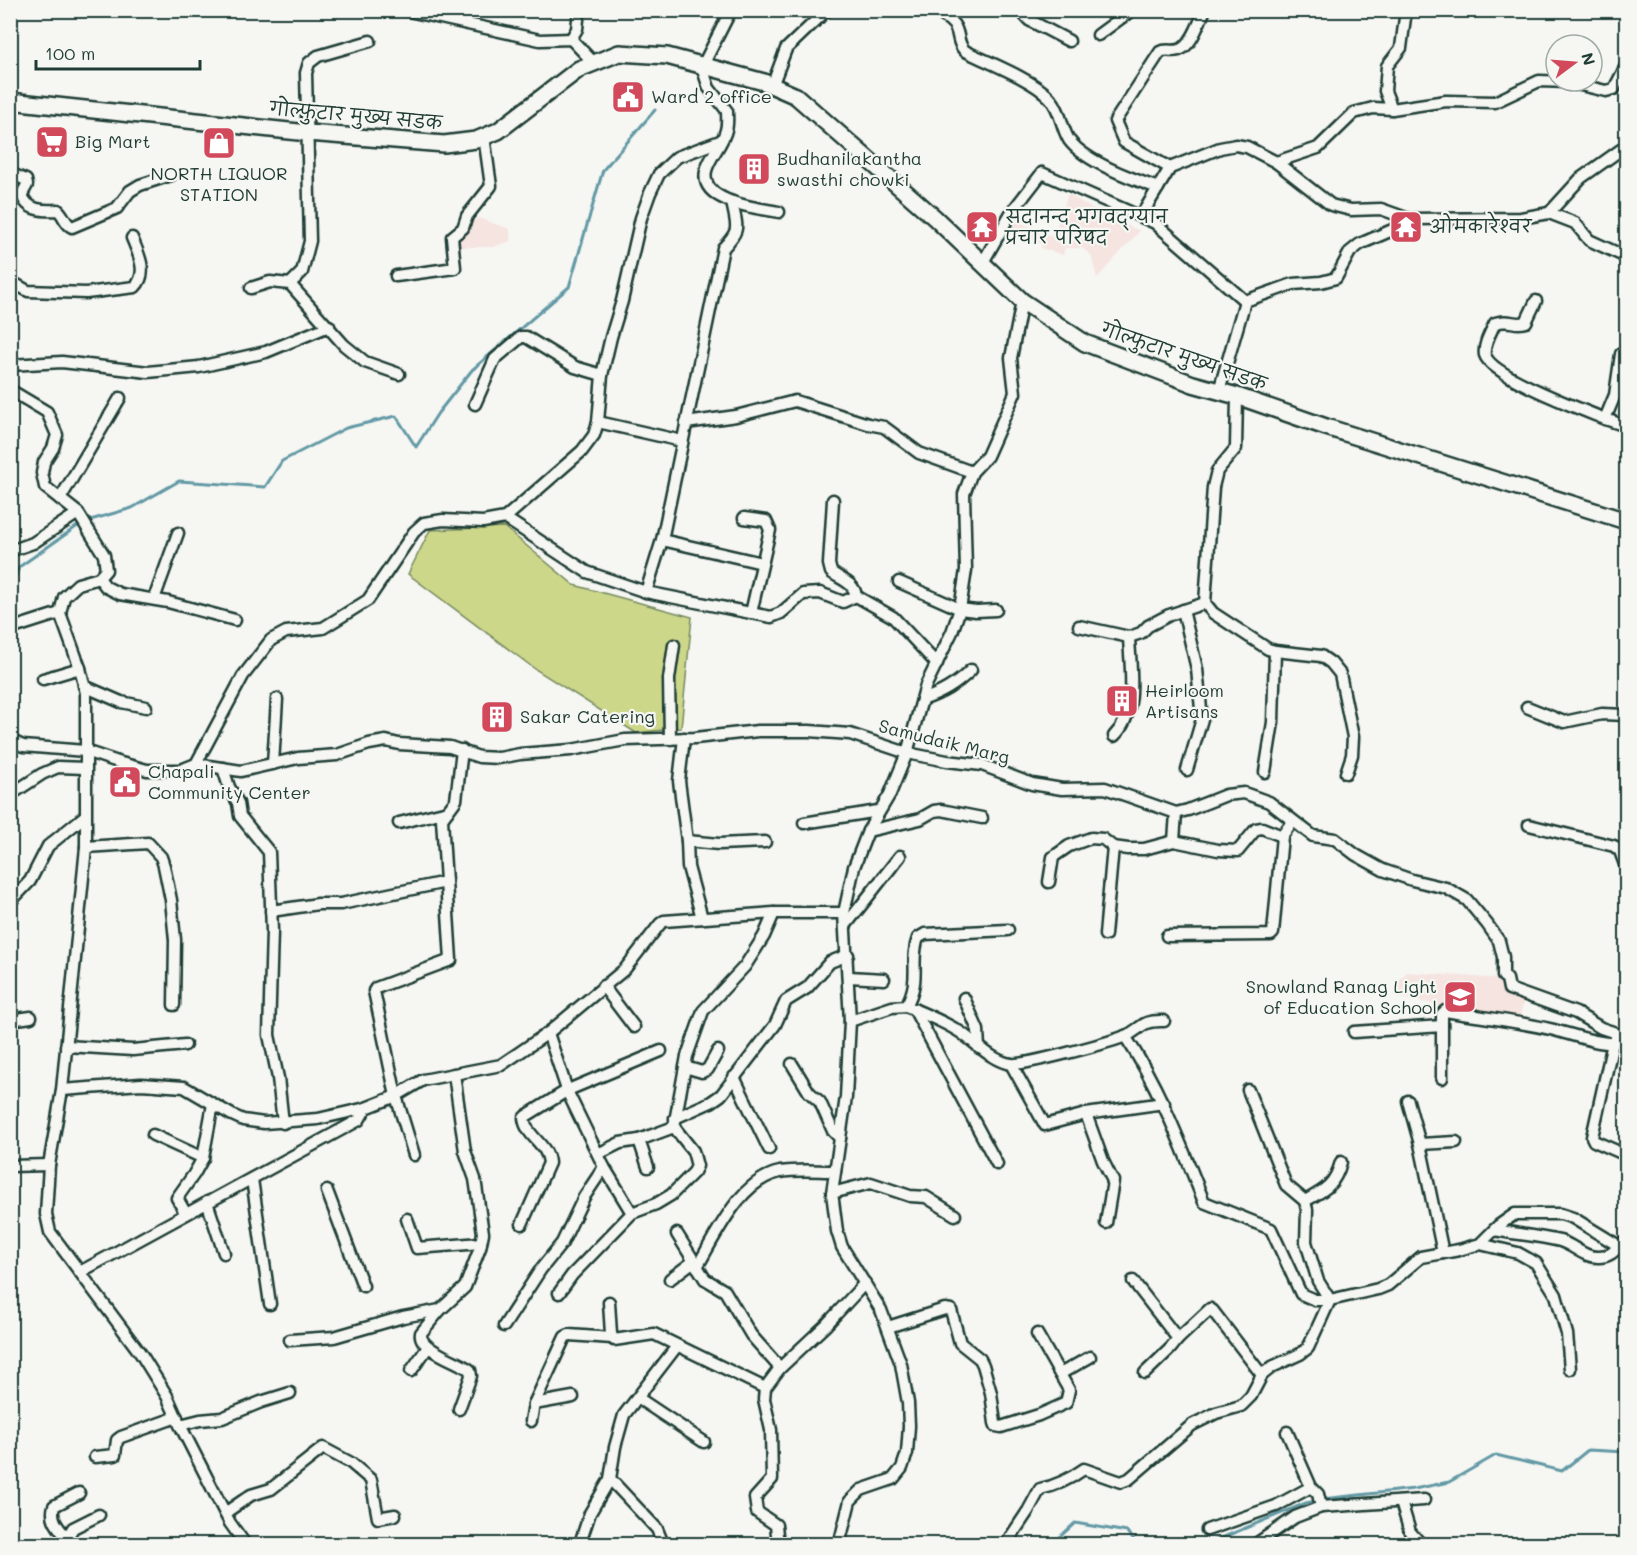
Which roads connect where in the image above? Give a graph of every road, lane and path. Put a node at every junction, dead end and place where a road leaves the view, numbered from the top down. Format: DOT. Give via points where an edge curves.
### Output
graph roads {
  1 [pos="404,10"];
  2 [pos="579,10"];
  3 [pos="731,10"];
  4 [pos="827,10"];
  5 [pos="933,10"];
  6 [pos="1020,10"];
  7 [pos="1132,10"];
  8 [pos="1205,10"];
  9 [pos="1406,10"];
  10 [pos="1098,35"];
  11 [pos="571,39"];
  12 [pos="370,41"];
  13 [pos="1069,41"];
  14 [pos="594,63"];
  15 [pos="1626,66"];
  16 [pos="702,67"];
  17 [pos="772,86"];
  18 [pos="12,101"];
  19 [pos="1392,109"];
  20 [pos="10,117"];
  21 [pos="308,133"];
  22 [pos="484,136"];
  23 [pos="720,141"];
  24 [pos="1626,146"];
  25 [pos="1276,162"];
  26 [pos="1170,168"];
  27 [pos="10,173"];
  28 [pos="171,175"];
  29 [pos="1158,188"];
  30 [pos="732,202"];
  31 [pos="779,212"];
  32 [pos="1549,213"];
  33 [pos="1141,216"];
  34 [pos="1409,219"];
  35 [pos="132,238"];
  36 [pos="1626,257"];
  37 [pos="982,264"];
  38 [pos="396,276"];
  39 [pos="10,281"];
  40 [pos="290,284"];
  41 [pos="250,288"];
  42 [pos="1022,301"];
  43 [pos="1245,301"];
  44 [pos="1536,301"];
  45 [pos="329,326"];
  46 [pos="1626,353"];
  47 [pos="10,365"];
  48 [pos="399,374"];
  49 [pos="602,375"];
  50 [pos="10,390"];
  51 [pos="1219,391"];
  52 [pos="1237,396"];
  53 [pos="120,398"];
  54 [pos="475,404"];
  55 [pos="1605,419"];
  56 [pos="598,422"];
  57 [pos="686,423"];
  58 [pos="1626,426"];
  59 [pos="682,441"];
  60 [pos="972,472"];
  61 [pos="60,499"];
  62 [pos="833,500"];
  63 [pos="78,513"];
  64 [pos="506,518"];
  65 [pos="744,518"];
  66 [pos="1626,521"];
  67 [pos="178,533"];
  68 [pos="662,540"];
  69 [pos="10,551"];
  70 [pos="762,563"];
  71 [pos="99,578"];
  72 [pos="899,582"];
  73 [pos="646,592"];
  74 [pos="856,596"];
  75 [pos="154,599"];
  76 [pos="1205,603"];
  77 [pos="960,609"];
  78 [pos="996,610"];
  79 [pos="1183,610"];
  80 [pos="60,613"];
  81 [pos="751,613"];
  82 [pos="235,620"];
  83 [pos="1079,626"];
  84 [pos="10,629"];
  85 [pos="1129,637"];
  86 [pos="674,645"];
  87 [pos="1275,651"];
  88 [pos="937,664"];
  89 [pos="80,668"];
  90 [pos="971,670"];
  91 [pos="43,679"];
  92 [pos="84,686"];
  93 [pos="278,699"];
  94 [pos="922,700"];
  95 [pos="146,706"];
  96 [pos="1527,707"];
  97 [pos="1626,715"];
  98 [pos="1114,736"];
  99 [pos="684,738"];
  100 [pos="670,739"];
  101 [pos="10,740"];
  102 [pos="462,750"];
  103 [pos="85,751"];
  104 [pos="907,753"];
  105 [pos="196,764"];
  106 [pos="273,764"];
  107 [pos="85,768"];
  108 [pos="223,768"];
  109 [pos="1187,770"];
  110 [pos="1265,772"];
  111 [pos="1346,773"];
  112 [pos="10,795"];
  113 [pos="449,811"];
  114 [pos="878,812"];
  115 [pos="1176,813"];
  116 [pos="85,816"];
  117 [pos="982,818"];
  118 [pos="1292,822"];
  119 [pos="399,823"];
  120 [pos="804,823"];
  121 [pos="1529,825"];
  122 [pos="868,831"];
  123 [pos="1282,836"];
  124 [pos="687,841"];
  125 [pos="1174,841"];
  126 [pos="765,842"];
  127 [pos="86,847"];
  128 [pos="1113,847"];
  129 [pos="900,856"];
  130 [pos="1626,867"];
  131 [pos="446,882"];
  132 [pos="1049,882"];
  133 [pos="10,902"];
  134 [pos="271,911"];
  135 [pos="844,913"];
  136 [pos="774,914"];
  137 [pos="702,918"];
  138 [pos="845,926"];
  139 [pos="1008,930"];
  140 [pos="1105,935"];
  141 [pos="1167,936"];
  142 [pos="848,955"];
  143 [pos="849,977"];
  144 [pos="884,979"];
  145 [pos="603,986"];
  146 [pos="964,998"];
  147 [pos="174,1005"];
  148 [pos="910,1008"];
  149 [pos="31,1017"];
  150 [pos="10,1020"];
  151 [pos="850,1021"];
  152 [pos="1164,1021"];
  153 [pos="1442,1026"];
  154 [pos="634,1027"];
  155 [pos="1354,1032"];
  156 [pos="548,1034"];
  157 [pos="1125,1036"];
  158 [pos="1619,1037"];
  159 [pos="185,1045"];
  160 [pos="66,1046"];
  161 [pos="979,1048"];
  162 [pos="661,1051"];
  163 [pos="718,1051"];
  164 [pos="792,1064"];
  165 [pos="1011,1064"];
  166 [pos="685,1067"];
  167 [pos="454,1074"];
  168 [pos="734,1077"];
  169 [pos="1442,1078"];
  170 [pos="62,1090"];
  171 [pos="568,1090"];
  172 [pos="1248,1090"];
  173 [pos="396,1096"];
  174 [pos="1408,1101"];
  175 [pos="1164,1103"];
  176 [pos="213,1104"];
  177 [pos="366,1108"];
  178 [pos="1086,1114"];
  179 [pos="283,1123"];
  180 [pos="675,1123"];
  181 [pos="153,1135"];
  182 [pos="840,1138"];
  183 [pos="639,1140"];
  184 [pos="1456,1142"];
  185 [pos="1420,1144"];
  186 [pos="770,1149"];
  187 [pos="598,1154"];
  188 [pos="414,1155"];
  189 [pos="1626,1155"];
  190 [pos="203,1158"];
  191 [pos="1341,1162"];
  192 [pos="997,1164"];
  193 [pos="49,1165"];
  194 [pos="10,1166"];
  195 [pos="604,1167"];
  196 [pos="648,1167"];
  197 [pos="835,1171"];
  198 [pos="252,1179"];
  199 [pos="327,1191"];
  200 [pos="832,1193"];
  201 [pos="1305,1201"];
  202 [pos="207,1202"];
  203 [pos="632,1213"];
  204 [pos="186,1214"];
  205 [pos="956,1215"];
  206 [pos="407,1219"];
  207 [pos="1106,1223"];
  208 [pos="522,1224"];
  209 [pos="1494,1230"];
  210 [pos="677,1234"];
  211 [pos="481,1243"];
  212 [pos="1623,1243"];
  213 [pos="1480,1244"];
  214 [pos="224,1253"];
  215 [pos="1443,1253"];
  216 [pos="696,1264"];
  217 [pos="80,1272"];
  218 [pos="670,1279"];
  219 [pos="1133,1281"];
  220 [pos="865,1283"];
  221 [pos="363,1286"];
  222 [pos="559,1293"];
  223 [pos="1330,1300"];
  224 [pos="609,1302"];
  225 [pos="270,1304"];
  226 [pos="440,1310"];
  227 [pos="504,1326"];
  228 [pos="888,1327"];
  229 [pos="1037,1334"];
  230 [pos="612,1338"];
  231 [pos="1178,1339"];
  232 [pos="290,1340"];
  233 [pos="677,1346"];
  234 [pos="428,1347"];
  235 [pos="1090,1357"];
  236 [pos="780,1368"];
  237 [pos="1570,1369"];
  238 [pos="411,1371"];
  239 [pos="1145,1373"];
  240 [pos="1060,1374"];
  241 [pos="1262,1375"];
  242 [pos="765,1388"];
  243 [pos="290,1393"];
  244 [pos="573,1397"];
  245 [pos="638,1398"];
  246 [pos="534,1404"];
  247 [pos="459,1409"];
  248 [pos="178,1421"];
  249 [pos="531,1421"];
  250 [pos="1287,1432"];
  251 [pos="704,1442"];
  252 [pos="95,1457"];
  253 [pos="610,1479"];
  254 [pos="79,1493"];
  255 [pos="1317,1497"];
  256 [pos="1424,1500"];
  257 [pos="1401,1502"];
  258 [pos="225,1513"];
  259 [pos="99,1515"];
  260 [pos="395,1515"];
  261 [pos="1207,1530"];
  262 [pos="64,1541"];
  263 [pos="245,1545"];
  264 [pos="583,1545"];
  265 [pos="663,1545"];
  266 [pos="778,1545"];
  267 [pos="837,1545"];
  268 [pos="1006,1545"];
  269 [pos="1256,1545"];
  270 [pos="1421,1545"];
  1 -- 11 [label="street" via="540,40"];
  2 -- 11 [label="street" via="577,29"];
  3 -- 16 [label="street"];
  4 -- 17 [label="street" via="786,49"];
  5 -- 29 [label="street" via="951,21 965,51 1036,86 1051,98 1069,140 1081,151 1114,171"];
  6 -- 13 [label="street" via="1029,20"];
  7 -- 10 [label="street"];
  8 -- 26 [label="street" via="1186,47 1160,52 1115,121 1124,142"];
  9 -- 19 [label="street" via="1401,48 1387,66 1384,91"];
  11 -- 14 [label="street"];
  12 -- 21 [label="street" via="318,56 309,63"];
  14 -- 16 [label="main road, गोल्फुटार मुख्य सडक" via="619,53 667,56"];
  14 -- 22 [label="main road, गोल्फुटार मुख्य सडक" via="579,69 498,131"];
  15 -- 19 [label="street" via="1614,89 1606,91 1568,82 1539,81 1495,102 1446,101"];
  16 -- 17 [label="main road, गोल्फुटार मुख्य सडक"];
  16 -- 23 [label="street" via="709,88 727,111 726,130"];
  17 -- 37 [label="main road, गोल्फुटार मुख्य सडक" via="795,96"];
  18 -- 20 [label="street"];
  18 -- 21 [label="main road, गोल्फुटार मुख्य सडक"];
  19 -- 25 [label="street" via="1372,108 1354,113 1318,148"];
  21 -- 22 [label="main road, गोल्फुटार मुख्य सडक" via="444,144"];
  21 -- 40 [label="street" via="310,241 302,272"];
  22 -- 38 [label="street" via="491,186 466,216 463,228 452,237 455,268"];
  23 -- 30 [label="street" via="705,173 714,194"];
  23 -- 49 [label="street" via="677,157 658,174 641,218"];
  24 -- 32 [label="street" via="1581,177"];
  25 -- 26 [label="street" via="1236,145"];
  25 -- 34 [label="street" via="1331,204 1351,210 1381,209"];
  26 -- 29 [label="street"];
  27 -- 28 [label="street" via="26,180 22,194 26,203 35,209 58,210 72,227 117,208 140,185"];
  29 -- 33 [label="street"];
  30 -- 31 [label="street"];
  30 -- 57 [label="street" via="736,234 723,248"];
  32 -- 34 [label="street" via="1521,218"];
  32 -- 36 [label="street" via="1575,223 1589,240"];
  33 -- 37 [label="street" via="1042,173 1011,213"];
  33 -- 43 [label="street" via="1155,223"];
  34 -- 43 [label="street" via="1359,244 1336,278 1293,284"];
  35 -- 39 [label="street" via="142,272 141,282 135,287 86,293 28,291"];
  37 -- 42 [label="main road, गोल्फुटार मुख्य सडक"];
  40 -- 41 [label="street" via="270,282"];
  40 -- 45 [label="street"];
  42 -- 51 [label="main road, गोल्फुटार मुख्य सडक" via="1085,343"];
  42 -- 60 [label="street" via="1011,358 1015,393 987,456"];
  43 -- 51 [label="street"];
  44 -- 55 [label="street" via="1526,322 1495,323 1485,348 1486,357 1494,367 1547,395"];
  45 -- 47 [label="street" via="266,352 200,367 148,372 62,362"];
  45 -- 48 [label="street" via="365,362"];
  46 -- 55 [label="street" via="1621,354 1615,395"];
  49 -- 54 [label="street" via="576,367 521,337 495,359"];
  49 -- 56 [label="street"];
  50 -- 61 [label="street" via="47,412 53,423 57,435 42,473 45,487"];
  51 -- 52 [label="main road, गोल्फुटार मुख्य सडक"];
  52 -- 66 [label="main road, गोल्फुटार मुख्य सडक"];
  52 -- 76 [label="street" via="1236,448 1217,471 1213,487"];
  53 -- 61 [label="street"];
  55 -- 58 [label="street"];
  56 -- 59 [label="street"];
  56 -- 64 [label="street" via="582,451"];
  57 -- 59 [label="street"];
  57 -- 60 [label="street" via="736,416 795,401 884,427 919,453"];
  59 -- 68 [label="street"];
  60 -- 77 [label="street" via="964,494 966,570"];
  61 -- 63 [label="street"];
  62 -- 74 [label="street" via="829,564 831,572 850,583"];
  63 -- 69 [label="street" via="33,543"];
  63 -- 71 [label="street" via="104,555 106,570"];
  64 -- 73 [label="street" via="587,572"];
  64 -- 105 [label="street" via="424,523 368,600 323,628 286,632 271,640 243,676"];
  65 -- 70 [label="street" via="769,525"];
  67 -- 75 [label="street"];
  68 -- 70 [label="street"];
  68 -- 73 [label="street"];
  70 -- 81 [label="street"];
  71 -- 75 [label="street" via="120,594"];
  71 -- 80 [label="street" via="78,584 64,597"];
  72 -- 77 [label="street"];
  73 -- 81 [label="street"];
  74 -- 81 [label="street" via="843,602 820,593 803,594 771,617"];
  74 -- 88 [label="street" via="893,617"];
  75 -- 82 [label="street"];
  76 -- 79 [label="street"];
  76 -- 87 [label="street" via="1213,613"];
  77 -- 78 [label="street"];
  77 -- 88 [label="street"];
  79 -- 85 [label="street"];
  79 -- 109 [label="street" via="1197,669 1202,719"];
  80 -- 84 [label="street"];
  80 -- 89 [label="street"];
  83 -- 85 [label="street"];
  85 -- 98 [label="street" via="1131,700"];
  86 -- 100 [label="street" via="669,680"];
  87 -- 110 [label="street" via="1273,722"];
  87 -- 111 [label="street" via="1321,656 1340,674 1353,737"];
  88 -- 94 [label="street"];
  89 -- 91 [label="street"];
  89 -- 92 [label="street"];
  90 -- 94 [label="street" via="947,690"];
  92 -- 95 [label="street" via="121,702"];
  92 -- 103 [label="street"];
  93 -- 106 [label="street"];
  94 -- 104 [label="street"];
  96 -- 97 [label="street" via="1564,722 1602,714"];
  99 -- 100 [label="street, Samudaik Marg"];
  99 -- 104 [label="street, Samudaik Marg" via="758,732 850,734"];
  99 -- 124 [label="street" via="679,781"];
  100 -- 102 [label="street, Samudaik Marg" via="625,740 499,758 479,757"];
  101 -- 103 [label="street, Samudaik Marg" via="23,746"];
  102 -- 106 [label="street, Samudaik Marg" via="386,741 337,755"];
  102 -- 113 [label="street" via="456,800"];
  103 -- 105 [label="street, Samudaik Marg" via="147,770 181,770"];
  103 -- 107 [label="street"];
  104 -- 114 [label="street"];
  104 -- 115 [label="street, Samudaik Marg" via="982,765 1032,784 1062,789 1105,788"];
  105 -- 108 [label="street, Samudaik Marg"];
  106 -- 108 [label="street, Samudaik Marg" via="241,771"];
  107 -- 112 [label="street" via="58,767"];
  107 -- 116 [label="street"];
  108 -- 134 [label="street" via="240,816 269,852"];
  113 -- 119 [label="street"];
  113 -- 131 [label="street" via="442,819"];
  114 -- 120 [label="street"];
  114 -- 122 [label="street"];
  115 -- 118 [label="street" via="1226,795 1244,794 1269,802"];
  115 -- 125 [label="street"];
  116 -- 127 [label="street"];
  116 -- 133 [label="street" via="48,846 30,881"];
  117 -- 122 [label="street" via="941,810"];
  118 -- 123 [label="street"];
  118 -- 158 [label="street" via="1313,836 1335,839 1383,870 1446,888 1467,900 1499,940 1503,976 1509,989 1576,1013"];
  121 -- 130 [label="street" via="1614,846"];
  122 -- 135 [label="street" via="854,867"];
  123 -- 125 [label="street" via="1256,828 1238,851"];
  123 -- 141 [label="street" via="1271,935"];
  124 -- 126 [label="street"];
  124 -- 137 [label="street" via="688,867"];
  125 -- 128 [label="street" via="1143,849"];
  127 -- 147 [label="street" via="148,843 161,857 175,940"];
  127 -- 160 [label="street"];
  128 -- 132 [label="street" via="1103,839 1091,838 1069,846 1053,857"];
  128 -- 140 [label="street"];
  129 -- 138 [label="street"];
  131 -- 134 [label="street" via="341,904"];
  131 -- 173 [label="street" via="451,960 374,991"];
  134 -- 179 [label="street" via="269,1035"];
  135 -- 136 [label="street"];
  135 -- 138 [label="street"];
  136 -- 137 [label="street"];
  136 -- 166 [label="street" via="745,966 703,1011"];
  137 -- 145 [label="street" via="660,924 625,969"];
  138 -- 142 [label="street"];
  139 -- 148 [label="street" via="925,934 918,938"];
  142 -- 143 [label="street"];
  142 -- 168 [label="street" via="830,962 807,988 786,1001 775,1025"];
  143 -- 144 [label="street"];
  143 -- 151 [label="street"];
  145 -- 154 [label="street"];
  145 -- 156 [label="street"];
  146 -- 161 [label="street" via="978,1030"];
  148 -- 151 [label="street" via="892,1007"];
  148 -- 161 [label="street" via="962,1033"];
  148 -- 192 [label="street"];
  149 -- 150 [label="street"];
  151 -- 182 [label="street"];
  152 -- 157 [label="street" via="1148,1021"];
  153 -- 155 [label="street"];
  153 -- 158 [label="street" via="1445,1011 1549,1029 1602,1044"];
  153 -- 169 [label="street"];
  156 -- 167 [label="street" via="501,1065"];
  156 -- 171 [label="street"];
  157 -- 165 [label="street"];
  157 -- 175 [label="street"];
  158 -- 189 [label="street" via="1592,1137"];
  159 -- 160 [label="street" via="133,1050"];
  160 -- 170 [label="street"];
  161 -- 165 [label="street"];
  162 -- 171 [label="street"];
  163 -- 166 [label="street" via="702,1072"];
  164 -- 182 [label="street"];
  165 -- 178 [label="street" via="1045,1125"];
  166 -- 180 [label="street"];
  167 -- 173 [label="street" via="423,1080"];
  167 -- 211 [label="street" via="465,1151 475,1179"];
  168 -- 180 [label="street" via="721,1095"];
  168 -- 186 [label="street"];
  170 -- 176 [label="street" via="155,1084 184,1087"];
  170 -- 193 [label="street"];
  171 -- 187 [label="street"];
  171 -- 208 [label="street" via="524,1118 526,1127 547,1152 549,1163"];
  172 -- 201 [label="street" via="1286,1185"];
  173 -- 177 [label="street"];
  173 -- 188 [label="street"];
  174 -- 185 [label="street"];
  175 -- 178 [label="street"];
  175 -- 223 [label="street" via="1204,1202 1271,1229 1301,1294"];
  176 -- 179 [label="street" via="243,1120"];
  176 -- 190 [label="street"];
  177 -- 179 [label="street"];
  177 -- 198 [label="street" via="359,1120"];
  178 -- 207 [label="street" via="1113,1181"];
  180 -- 183 [label="street"];
  180 -- 203 [label="street" via="693,1151 697,1166 671,1196"];
  181 -- 190 [label="street"];
  182 -- 197 [label="street"];
  183 -- 187 [label="street" via="620,1143"];
  183 -- 196 [label="street"];
  184 -- 185 [label="street"];
  185 -- 215 [label="street"];
  187 -- 195 [label="street"];
  190 -- 204 [label="street" via="177,1198"];
  191 -- 201 [label="street" via="1337,1176 1326,1189"];
  193 -- 194 [label="street"];
  193 -- 217 [label="street" via="46,1214 50,1232"];
  195 -- 203 [label="street"];
  195 -- 227 [label="street" via="562,1243"];
  197 -- 200 [label="street"];
  197 -- 216 [label="street" via="777,1173 755,1183 738,1199"];
  198 -- 202 [label="street"];
  198 -- 225 [label="street"];
  199 -- 221 [label="street"];
  200 -- 205 [label="street" via="871,1184 926,1197"];
  200 -- 220 [label="street" via="842,1246"];
  201 -- 223 [label="street" via="1306,1242 1318,1281"];
  202 -- 204 [label="street"];
  202 -- 214 [label="street"];
  203 -- 222 [label="street"];
  204 -- 217 [label="street"];
  206 -- 211 [label="street" via="417,1248"];
  209 -- 212 [label="street" via="1562,1242 1589,1257 1612,1254"];
  209 -- 212 [label="street" via="1515,1214 1561,1214"];
  209 -- 213 [label="street"];
  210 -- 216 [label="street"];
  211 -- 226 [label="street" via="465,1287"];
  213 -- 215 [label="street"];
  213 -- 237 [label="street" via="1518,1253 1536,1263 1556,1295 1567,1334"];
  215 -- 223 [label="street" via="1421,1257 1388,1285"];
  216 -- 218 [label="street"];
  216 -- 236 [label="street" via="705,1279 725,1291 751,1335"];
  217 -- 248 [label="street" via="141,1354"];
  219 -- 231 [label="street"];
  220 -- 228 [label="street"];
  220 -- 236 [label="street"];
  223 -- 241 [label="street" via="1308,1347"];
  224 -- 230 [label="street"];
  226 -- 232 [label="street" via="334,1337"];
  226 -- 234 [label="street" via="421,1333 421,1341"];
  228 -- 240 [label="street" via="951,1310 960,1343 983,1365 996,1426 1066,1403 1069,1390"];
  228 -- 267 [label="street" via="901,1364 908,1403 907,1453 893,1479 861,1490 850,1500"];
  229 -- 240 [label="street"];
  230 -- 233 [label="street" via="654,1334"];
  230 -- 246 [label="street" via="565,1337"];
  231 -- 239 [label="street"];
  231 -- 241 [label="street" via="1206,1311 1212,1311"];
  233 -- 242 [label="street"];
  233 -- 245 [label="street"];
  234 -- 238 [label="street"];
  234 -- 247 [label="street" via="470,1370"];
  235 -- 240 [label="street"];
  236 -- 242 [label="street"];
  241 -- 268 [label="street" via="1241,1406 1192,1425 1129,1479 1121,1482 1084,1469 1063,1482 1040,1489"];
  242 -- 266 [label="street" via="772,1479 755,1498 757,1512 776,1525"];
  243 -- 248 [label="street" via="222,1418"];
  244 -- 246 [label="street"];
  245 -- 251 [label="street"];
  245 -- 253 [label="street" via="624,1415"];
  246 -- 249 [label="street"];
  248 -- 252 [label="street" via="121,1437 115,1455"];
  248 -- 258 [label="street"];
  250 -- 255 [label="street"];
  253 -- 264 [label="street" via="590,1513"];
  253 -- 265 [label="street" via="657,1529"];
  254 -- 262 [label="street" via="54,1506 52,1514"];
  255 -- 257 [label="street"];
  255 -- 261 [label="street" via="1276,1506"];
  255 -- 269 [label="street"];
  256 -- 257 [label="street"];
  257 -- 270 [label="street" via="1410,1532"];
  258 -- 260 [label="street" via="251,1495 271,1489 323,1448 351,1463 371,1480 378,1518"];
  258 -- 263 [label="street"];
  259 -- 262 [label="street" via="73,1528"];
}
